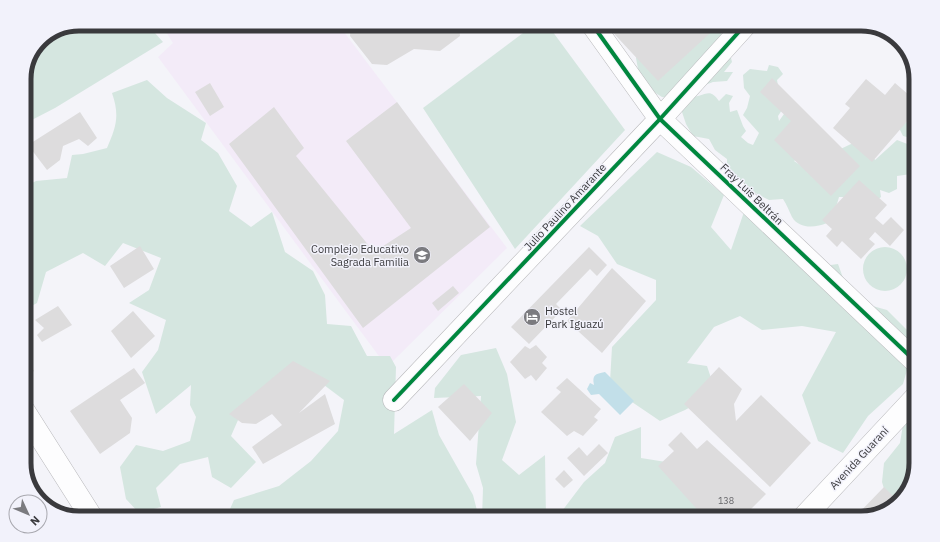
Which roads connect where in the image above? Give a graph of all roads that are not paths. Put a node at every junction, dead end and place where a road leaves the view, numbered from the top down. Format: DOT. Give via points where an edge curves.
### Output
graph roads {
  1 [pos="597,31"];
  2 [pos="740,31"];
  3 [pos="660,119"];
  4 [pos="909,355"];
  5 [pos="394,400"];
  6 [pos="909,404"];
  7 [pos="31,422"];
  8 [pos="88,511"];
  9 [pos="810,511"];
  1 -- 3 [label="street, Fray Luis Beltrán"];
  2 -- 3 [label="street, Julio Paulino Amarante"];
  3 -- 4 [label="street, Fray Luis Beltrán"];
  3 -- 5 [label="street, Julio Paulino Amarante"];
  6 -- 9 [label="street, Avenida Guaraní"];
  7 -- 8 [label="street"];
}
